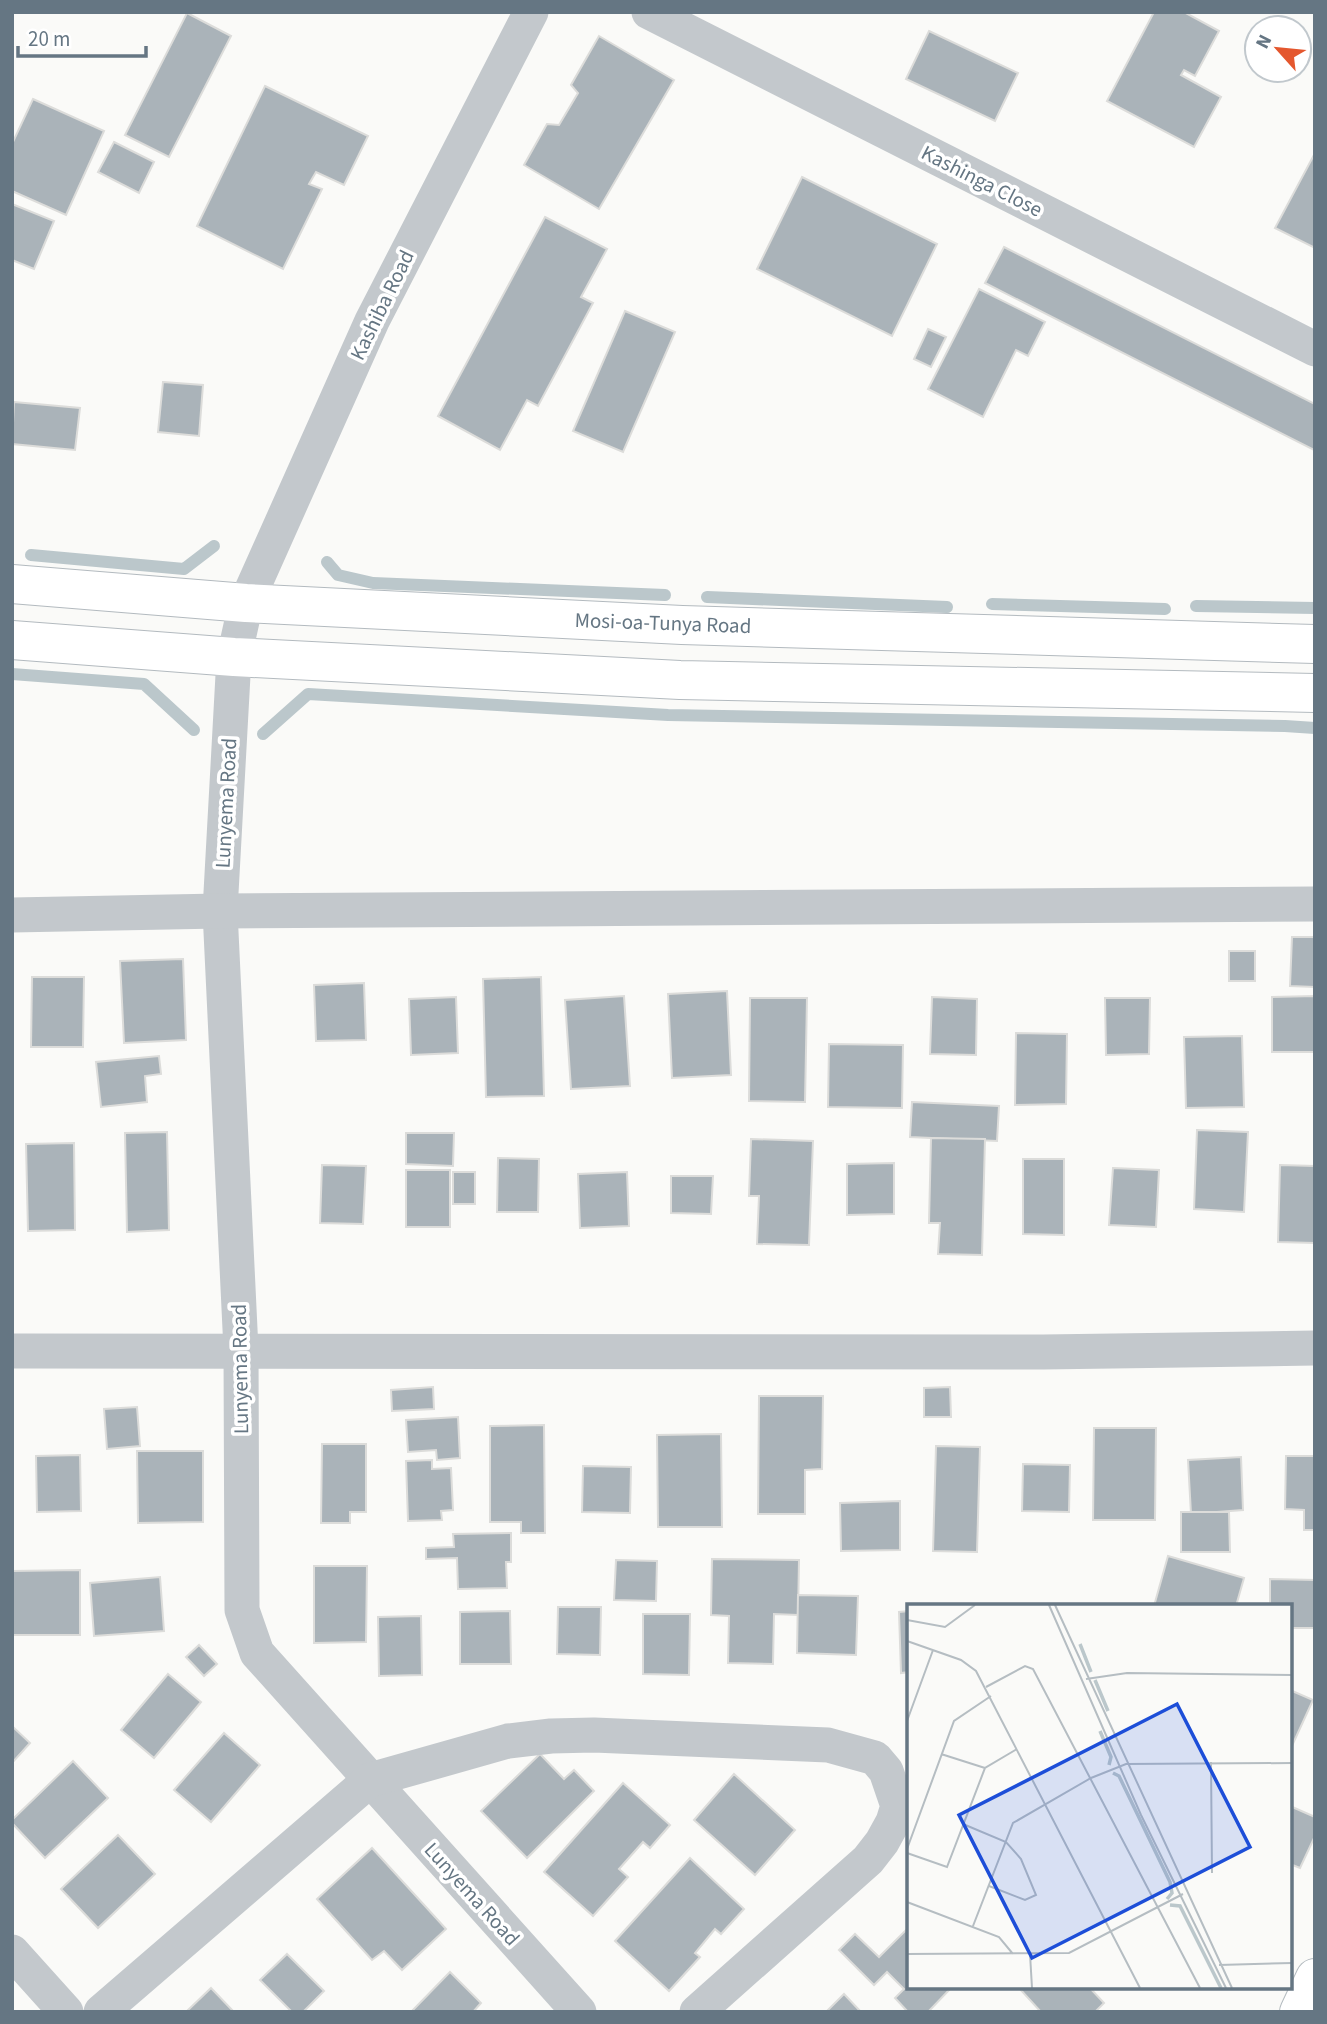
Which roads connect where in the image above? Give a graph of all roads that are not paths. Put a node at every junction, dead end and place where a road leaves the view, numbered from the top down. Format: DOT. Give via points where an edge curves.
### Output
graph roads {
  1 [pos="531,12"];
  2 [pos="649,12"];
  3 [pos="1315,349"];
  4 [pos="12,584"];
  5 [pos="246,603"];
  6 [pos="12,640"];
  7 [pos="1315,644"];
  8 [pos="234,657"];
  9 [pos="1315,693"];
  10 [pos="1315,904"];
  11 [pos="220,911"];
  12 [pos="12,915"];
  13 [pos="1315,1348"];
  14 [pos="241,1350"];
  15 [pos="12,1351"];
  16 [pos="370,1780"];
  17 [pos="12,1952"];
  18 [pos="1315,1978"];
  19 [pos="66,2012"];
  20 [pos="102,2012"];
  21 [pos="579,2012"];
  22 [pos="697,2012"];
  23 [pos="1299,2012"];
  1 -- 5 [label="street, Kashiba Road" via="372,321"];
  2 -- 3 [label="street, Kashinga Close"];
  4 -- 5 [label="main road, Mosi-oa-Tunya Road"];
  5 -- 7 [label="main road, Mosi-oa-Tunya Road" via="682,625"];
  5 -- 8 [label="street, Lunyema Road"];
  6 -- 8 [label="main road"];
  8 -- 9 [label="main road" via="680,680"];
  8 -- 11 [label="street, Lunyema Road"];
  10 -- 11 [label="street"];
  11 -- 12 [label="street"];
  11 -- 14 [label="street, Lunyema Road"];
  13 -- 14 [label="street"];
  14 -- 15 [label="street"];
  14 -- 16 [label="street, Lunyema Road" via="242,1610 257,1653"];
  16 -- 20 [label="street"];
  16 -- 21 [label="street, Lunyema Road"];
  16 -- 22 [label="street" via="508,1741 551,1736 828,1745 875,1758 886,1771 898,1806 882,1842 868,1860"];
  17 -- 19 [label="street"];
  18 -- 23 [label="main road"];
}
